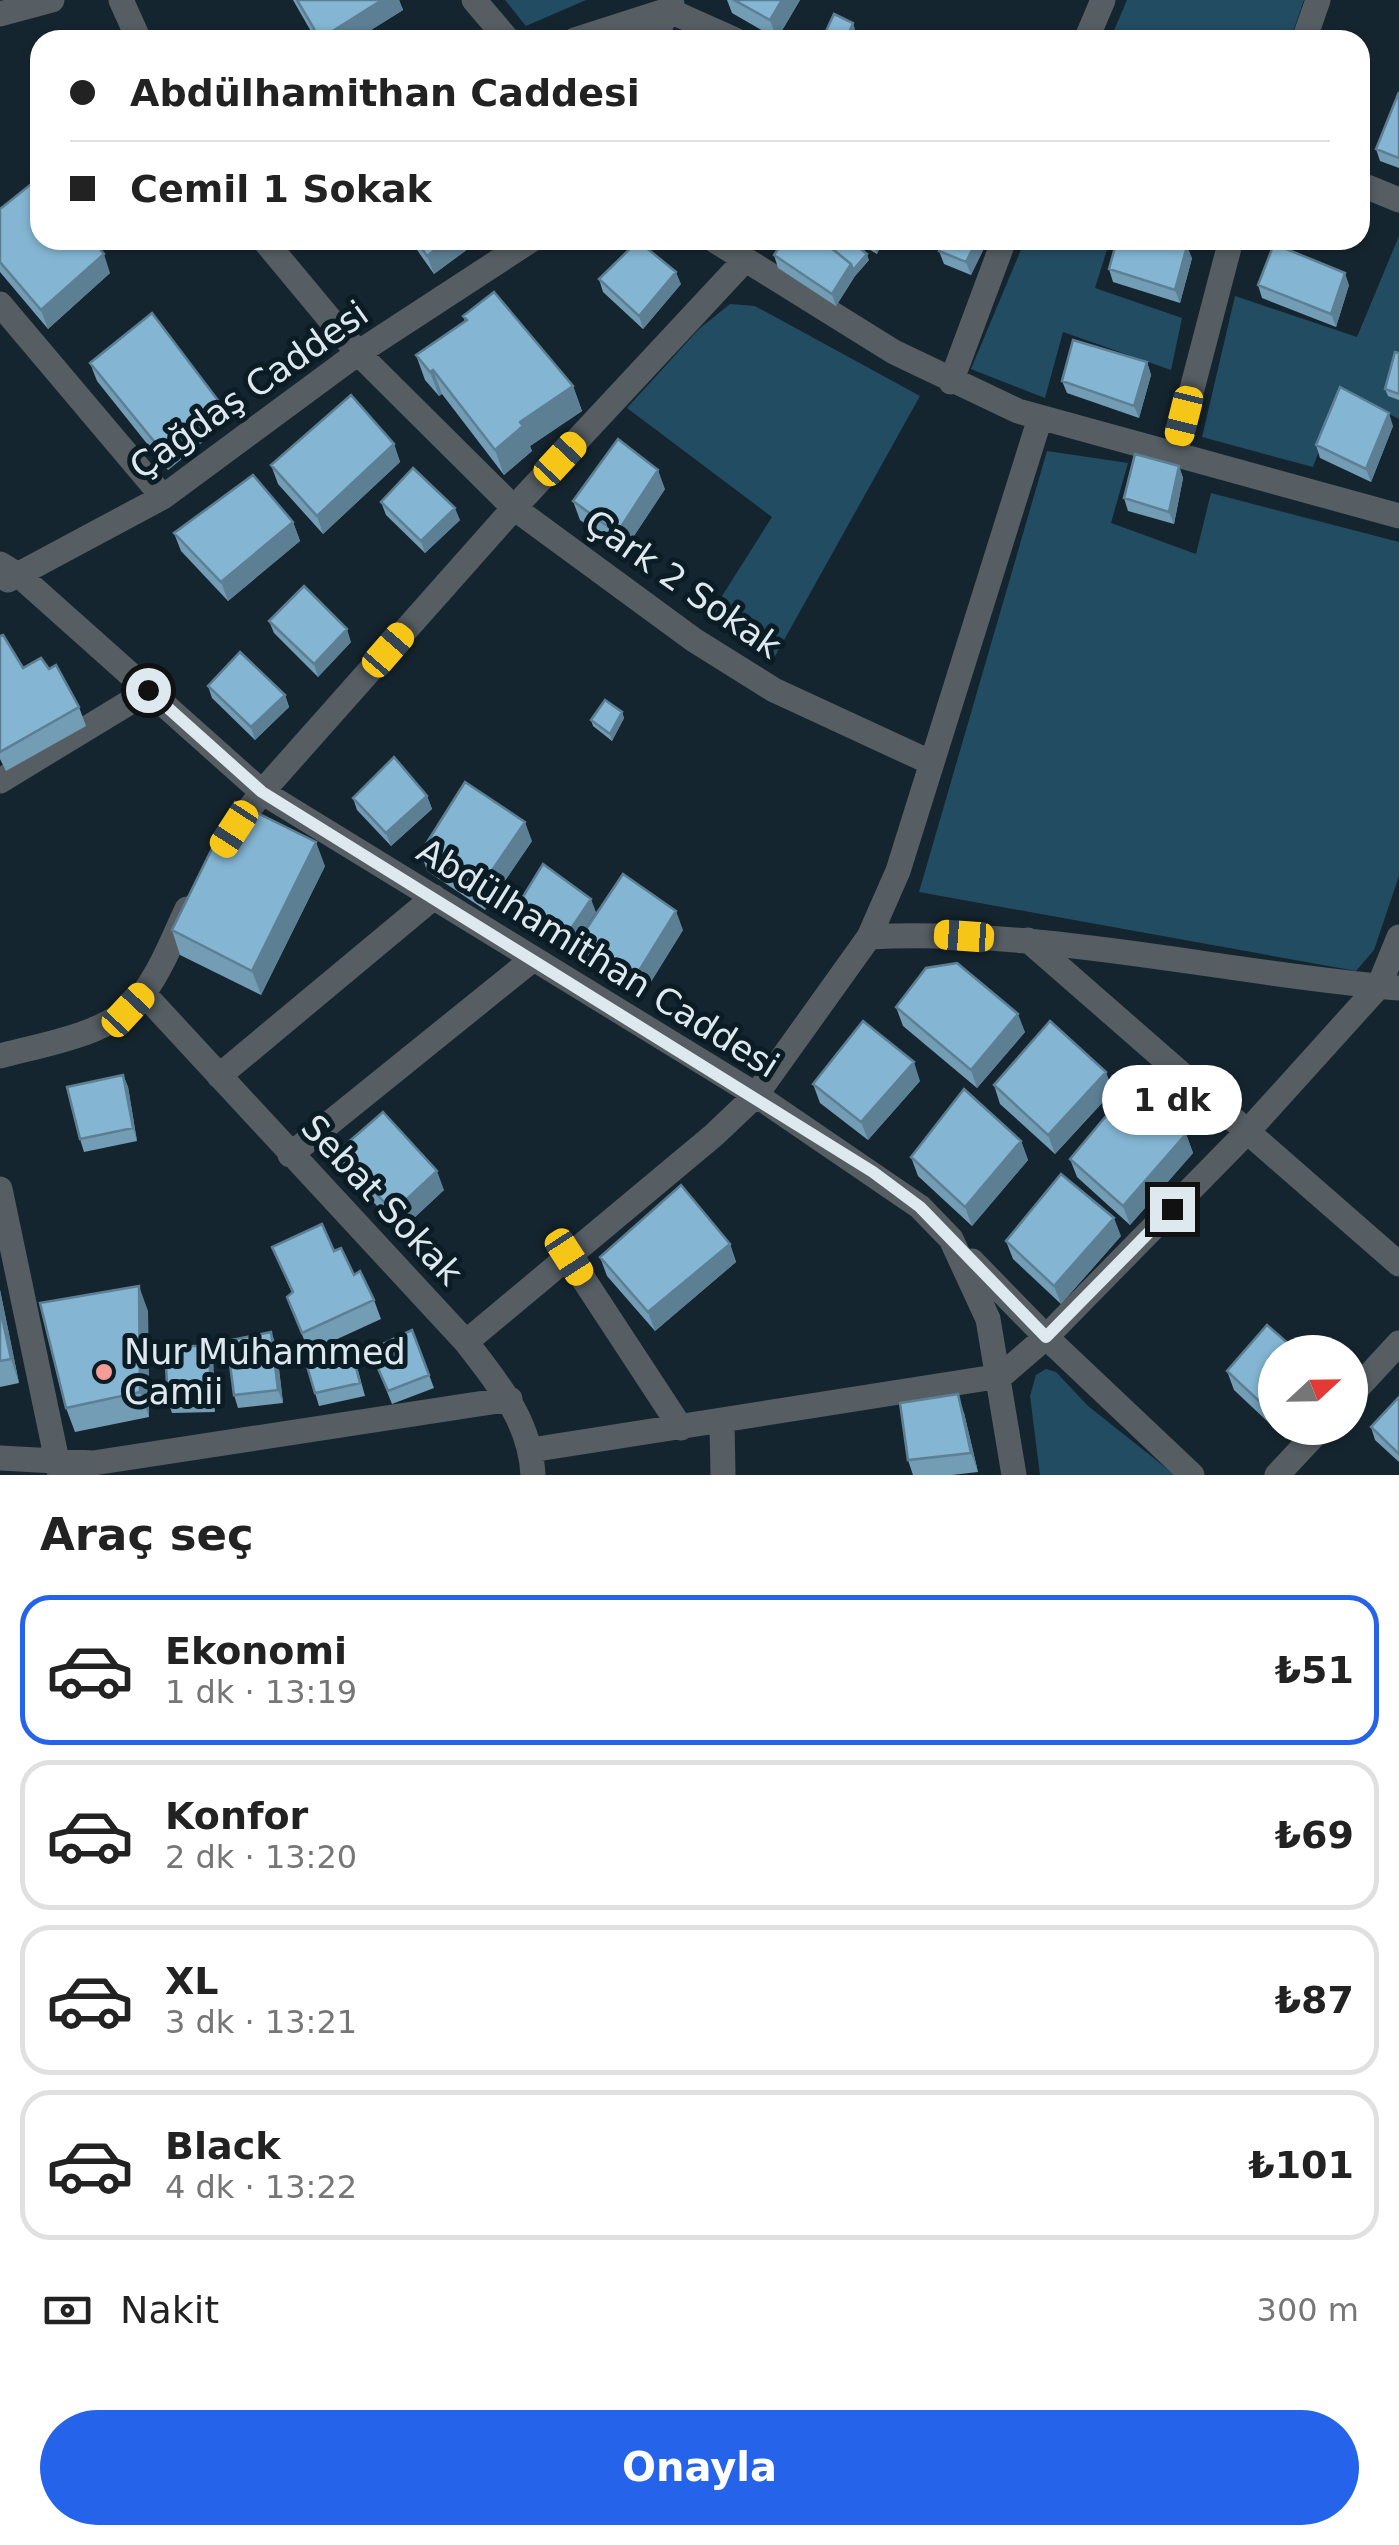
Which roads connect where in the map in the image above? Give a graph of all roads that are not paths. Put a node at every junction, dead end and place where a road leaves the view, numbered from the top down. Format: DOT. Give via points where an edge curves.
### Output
graph roads {
  1 [pos="52,0"];
  2 [pos="121,0"];
  3 [pos="474,0"];
  4 [pos="1103,0"];
  5 [pos="1318,0"];
  6 [pos="671,5"];
  7 [pos="0,14"];
  8 [pos="134,30"];
  9 [pos="500,30"];
  10 [pos="602,30"];
  11 [pos="658,30"];
  12 [pos="717,30"];
  13 [pos="1090,30"];
  14 [pos="1308,30"];
  15 [pos="1370,188"];
  16 [pos="1399,200"];
  17 [pos="272,250"];
  18 [pos="516,250"];
  19 [pos="730,250"];
  20 [pos="1000,250"];
  21 [pos="1229,250"];
  22 [pos="746,260"];
  23 [pos="0,304"];
  24 [pos="358,353"];
  25 [pos="950,382"];
  26 [pos="1040,418"];
  27 [pos="1175,454"];
  28 [pos="163,497"];
  29 [pos="514,508"];
  30 [pos="1399,516"];
  31 [pos="7,574"];
  32 [pos="148,690"];
  33 [pos="932,764"];
  34 [pos="0,781"];
  35 [pos="262,792"];
  36 [pos="434,897"];
  37 [pos="869,936"];
  38 [pos="1399,937"];
  39 [pos="1028,940"];
  40 [pos="534,958"];
  41 [pos="1389,987"];
  42 [pos="144,994"];
  43 [pos="0,1056"];
  44 [pos="219,1076"];
  45 [pos="756,1095"];
  46 [pos="1247,1132"];
  47 [pos="290,1155"];
  48 [pos="0,1189"];
  49 [pos="951,1239"];
  50 [pos="569,1257"];
  51 [pos="1399,1264"];
  52 [pos="1046,1337"];
  53 [pos="466,1342"];
  54 [pos="1399,1343"];
  55 [pos="1001,1376"];
  56 [pos="1368,1377"];
  57 [pos="510,1399"];
  58 [pos="722,1422"];
  59 [pos="681,1428"];
  60 [pos="1305,1445"];
  61 [pos="0,1458"];
  62 [pos="532,1462"];
  63 [pos="54,1471"];
  64 [pos="723,1475"];
  65 [pos="1014,1475"];
  66 [pos="1192,1475"];
  67 [pos="1278,1475"];
  1 -- 7 [label="street"];
  2 -- 8 [label="street"];
  3 -- 9 [label="street"];
  4 -- 13 [label="street"];
  5 -- 14 [label="street"];
  6 -- 10 [label="street"];
  6 -- 11 [label="street"];
  6 -- 12 [label="street"];
  15 -- 16 [label="street"];
  17 -- 24 [label="street, Çark 2 Sokak"];
  18 -- 24 [label="street, Çağdaş Caddesi"];
  19 -- 22 [label="street"];
  20 -- 25 [label="street"];
  21 -- 27 [label="street"];
  22 -- 25 [label="street"];
  22 -- 29 [label="street"];
  23 -- 28 [label="street"];
  24 -- 28 [label="street, Çağdaş Caddesi"];
  24 -- 29 [label="street, Çark 2 Sokak"];
  25 -- 26 [label="street"];
  26 -- 27 [label="street"];
  26 -- 33 [label="street"];
  27 -- 30 [label="street"];
  28 -- 31 [label="street, Çağdaş Caddesi"];
  29 -- 33 [label="street, Çark 2 Sokak" via="758,680"];
  29 -- 35 [label="street"];
  31 -- 32 [label="street, Abdülhamithan Caddesi"];
  32 -- 34 [label="street"];
  32 -- 35 [label="street, Abdülhamithan Caddesi"];
  33 -- 37 [label="street"];
  35 -- 36 [label="street, Abdülhamithan Caddesi"];
  35 -- 42 [label="street" via="208,870"];
  36 -- 40 [label="street, Abdülhamithan Caddesi"];
  36 -- 44 [label="street"];
  37 -- 39 [label="street"];
  37 -- 45 [label="street"];
  38 -- 41 [label="street"];
  39 -- 41 [label="street"];
  39 -- 46 [label="street"];
  40 -- 45 [label="street, Abdülhamithan Caddesi"];
  40 -- 47 [label="street"];
  41 -- 46 [label="street"];
  42 -- 43 [label="street" via="88,1031"];
  42 -- 44 [label="street, Sebat Sokak"];
  44 -- 47 [label="street, Sebat Sokak"];
  45 -- 49 [label="street, Abdülhamithan Caddesi" via="873,1172"];
  45 -- 50 [label="street"];
  46 -- 51 [label="street"];
  46 -- 52 [label="street"];
  47 -- 53 [label="street, Sebat Sokak"];
  48 -- 63 [label="street"];
  49 -- 52 [label="street"];
  49 -- 55 [label="street, Abdülhamithan Caddesi" via="988,1319"];
  50 -- 53 [label="street"];
  50 -- 59 [label="street"];
  52 -- 55 [label="street"];
  52 -- 66 [label="street"];
  53 -- 57 [label="street, Sebat Sokak"];
  54 -- 56 [label="street"];
  55 -- 58 [label="street"];
  55 -- 65 [label="street, Abdülhamithan Caddesi"];
  57 -- 62 [label="street, Sebat Sokak"];
  57 -- 63 [label="street"];
  58 -- 59 [label="street"];
  58 -- 64 [label="street"];
  59 -- 62 [label="street"];
  60 -- 67 [label="street"];
  61 -- 63 [label="street"];
}
